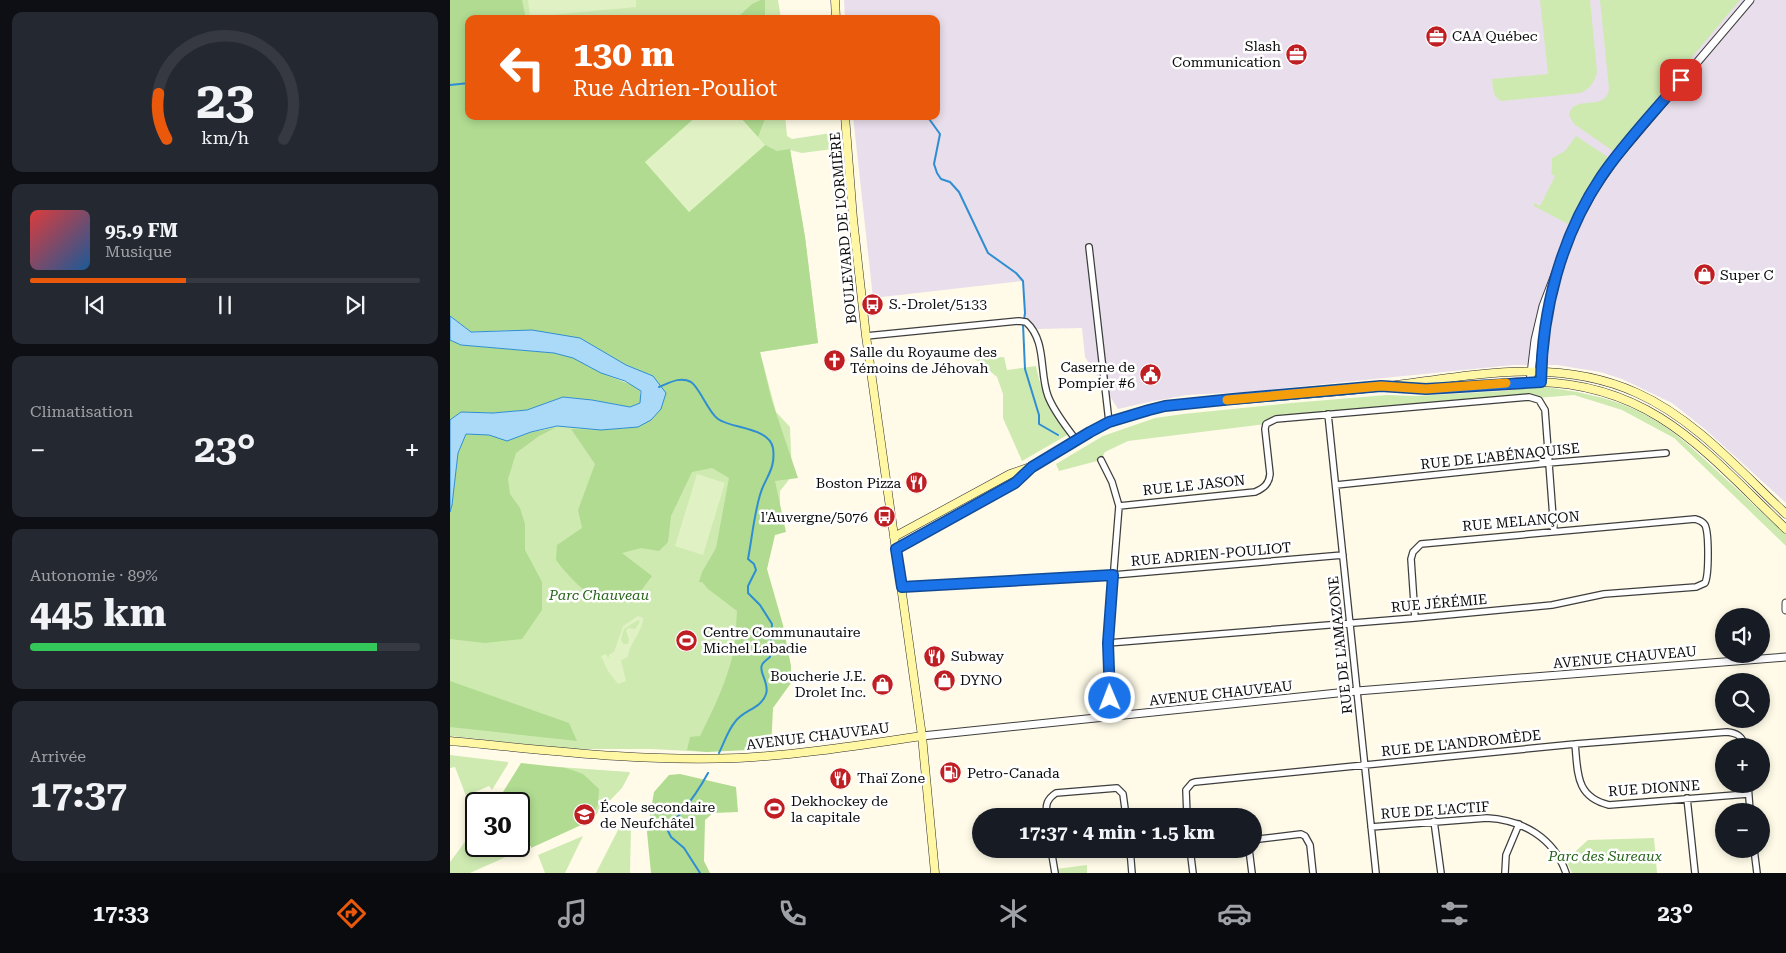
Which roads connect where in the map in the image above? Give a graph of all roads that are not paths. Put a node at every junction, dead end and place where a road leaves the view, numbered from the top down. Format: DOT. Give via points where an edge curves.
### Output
graph roads {
  1 [pos="835,0"];
  2 [pos="1750,0"];
  3 [pos="836,15"];
  4 [pos="845,120"];
  5 [pos="1089,247"];
  6 [pos="1558,268"];
  7 [pos="866,336"];
  8 [pos="1531,370"];
  9 [pos="1541,370"];
  10 [pos="1530,382"];
  11 [pos="1541,382"];
  12 [pos="1381,386"];
  13 [pos="1328,414"];
  14 [pos="1109,422"];
  15 [pos="1076,440"];
  16 [pos="1666,453"];
  17 [pos="1101,460"];
  18 [pos="1548,463"];
  19 [pos="1032,467"];
  20 [pos="1336,484"];
  21 [pos="1119,506"];
  22 [pos="1786,514"];
  23 [pos="1700,520"];
  24 [pos="1786,529"];
  25 [pos="1554,531"];
  26 [pos="894,537"];
  27 [pos="896,549"];
  28 [pos="1343,555"];
  29 [pos="1113,575"];
  30 [pos="902,587"];
  31 [pos="1786,603"];
  32 [pos="1786,610"];
  33 [pos="1415,618"];
  34 [pos="1350,623"];
  35 [pos="1108,643"];
  36 [pos="1786,656"];
  37 [pos="1358,691"];
  38 [pos="1110,717"];
  39 [pos="922,736"];
  40 [pos="1741,738"];
  41 [pos="450,741"];
  42 [pos="1575,744"];
  43 [pos="1364,765"];
  44 [pos="1748,794"];
  45 [pos="1687,798"];
  46 [pos="1749,803"];
  47 [pos="1046,808"];
  48 [pos="1125,808"];
  49 [pos="1186,808"];
  50 [pos="1434,821"];
  51 [pos="1519,824"];
  52 [pos="1371,827"];
  53 [pos="1262,839"];
  54 [pos="1052,858"];
  55 [pos="1131,858"];
  56 [pos="1191,858"];
  57 [pos="1250,858"];
  58 [pos="1755,858"];
  59 [pos="935,873"];
  60 [pos="1055,873"];
  61 [pos="1132,873"];
  62 [pos="1193,873"];
  63 [pos="1252,873"];
  64 [pos="1313,873"];
  65 [pos="1376,873"];
  66 [pos="1441,873"];
  67 [pos="1506,873"];
  68 [pos="1566,873"];
  69 [pos="1694,873"];
  70 [pos="1757,873"];
  1 -- 3 [label="main road"];
  2 -- 6 [label="street" via="1603,175 1572,230"];
  4 -- 7 [label="main road, BOULEVARD DE L'ORMIÈRE"];
  5 -- 14 [label="street"];
  6 -- 8 [label="street" via="1543,306"];
  6 -- 9 [label="street" via="1542,347"];
  7 -- 15 [label="street" via="1026,322 1038,336 1053,406"];
  7 -- 26 [label="main road, BOULEVARD DE L'ORMIÈRE"];
  8 -- 9 [label="main road"];
  8 -- 10 [label="street"];
  8 -- 12 [label="main road"];
  9 -- 11 [label="street"];
  9 -- 22 [label="main road" via="1611,382 1662,406 1715,447"];
  10 -- 11 [label="main road"];
  10 -- 12 [label="main road" via="1426,389"];
  11 -- 24 [label="main road" via="1613,394 1646,408 1678,428"];
  12 -- 14 [label="main road" via="1165,406"];
  13 -- 18 [label="street" via="1529,396 1539,400 1545,410"];
  13 -- 20 [label="street, RUE DE L'AMAZONE"];
  13 -- 21 [label="street, RUE LE JASON" via="1276,419 1266,424 1264,435 1270,474 1266,486 1260,490"];
  14 -- 15 [label="main road"];
  15 -- 19 [label="main road"];
  16 -- 18 [label="street, RUE DE L'ABÉNAQUISE"];
  17 -- 21 [label="street"];
  18 -- 20 [label="street, RUE DE L'ABÉNAQUISE"];
  18 -- 25 [label="street"];
  19 -- 26 [label="main road" via="1010,474"];
  19 -- 27 [label="main road" via="1015,483"];
  20 -- 28 [label="street, RUE DE L'AMAZONE"];
  21 -- 29 [label="street"];
  23 -- 25 [label="street, RUE MELANÇON"];
  23 -- 33 [label="street, RUE JÉRÉMIE" via="1706,528 1709,573 1701,586 1604,594 1552,604"];
  25 -- 33 [label="street, RUE MELANÇON" via="1421,544 1411,559"];
  26 -- 27 [label="main road, BOULEVARD DE L'ORMIÈRE"];
  27 -- 30 [label="main road, BOULEVARD DE L'ORMIÈRE"];
  28 -- 29 [label="street, RUE ADRIEN-POULIOT"];
  28 -- 34 [label="street, RUE DE L'AMAZONE"];
  29 -- 30 [label="street, RUE ADRIEN-POULIOT"];
  29 -- 35 [label="street"];
  30 -- 39 [label="main road, BOULEVARD DE L'ORMIÈRE"];
  31 -- 32 [label="street"];
  33 -- 34 [label="street, RUE JÉRÉMIE"];
  34 -- 35 [label="street, RUE JÉRÉMIE"];
  34 -- 37 [label="street, RUE DE L'AMAZONE"];
  35 -- 38 [label="street"];
  36 -- 37 [label="street, AVENUE CHAUVEAU"];
  37 -- 38 [label="street, AVENUE CHAUVEAU"];
  37 -- 43 [label="street, RUE DE L'AMAZONE"];
  38 -- 39 [label="street, AVENUE CHAUVEAU"];
  39 -- 41 [label="main road, AVENUE CHAUVEAU" via="802,753 738,758 641,758"];
  39 -- 59 [label="main road, BOULEVARD DE L'ORMIÈRE"];
  40 -- 42 [label="street, RUE DE L'ANDROMÈDE" via="1734,732 1727,732"];
  42 -- 43 [label="street, RUE DE L'ANDROMÈDE"];
  42 -- 45 [label="street, RUE DIONNE" via="1582,787 1598,803 1609,805"];
  43 -- 49 [label="street, RUE DE L'ANDROMÈDE" via="1195,782 1185,795"];
  43 -- 52 [label="street, RUE DE L'AMAZONE"];
  44 -- 45 [label="street, RUE DIONNE"];
  44 -- 46 [label="street"];
  45 -- 69 [label="street"];
  47 -- 48 [label="street" via="1049,798 1056,793 1117,788 1124,794"];
  50 -- 51 [label="street, RUE DE L'ACTIF" via="1488,818"];
  50 -- 52 [label="street, RUE DE L'ACTIF"];
  50 -- 66 [label="street"];
  51 -- 67 [label="street" via="1506,855"];
  51 -- 68 [label="street, RUE DE L'ACTIF" via="1541,837 1553,849"];
  52 -- 65 [label="street, RUE DE L'AMAZONE"];
  53 -- 64 [label="street" via="1305,836 1310,845"];
  54 -- 60 [label="street"];
  55 -- 61 [label="street"];
  56 -- 62 [label="street"];
  57 -- 63 [label="street"];
  58 -- 70 [label="street"];
}
